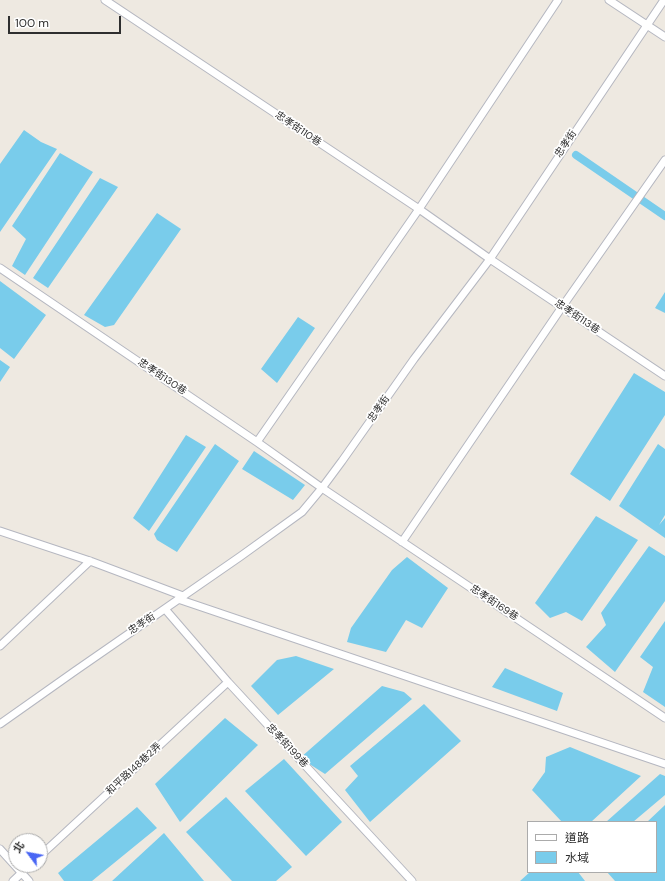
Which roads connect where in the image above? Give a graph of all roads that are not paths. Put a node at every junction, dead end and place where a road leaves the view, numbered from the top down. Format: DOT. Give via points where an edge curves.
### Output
graph roads {
  1 [pos="105,0"];
  2 [pos="558,0"];
  3 [pos="609,0"];
  4 [pos="664,0"];
  5 [pos="647,25"];
  6 [pos="665,37"];
  7 [pos="665,160"];
  8 [pos="419,209"];
  9 [pos="490,259"];
  10 [pos="0,268"];
  11 [pos="562,307"];
  12 [pos="665,376"];
  13 [pos="257,442"];
  14 [pos="322,488"];
  15 [pos="0,531"];
  16 [pos="402,542"];
  17 [pos="90,562"];
  18 [pos="181,597"];
  19 [pos="165,609"];
  20 [pos="0,646"];
  21 [pos="228,682"];
  22 [pos="665,718"];
  23 [pos="0,724"];
  24 [pos="665,764"];
  25 [pos="0,849"];
  26 [pos="48,849"];
  27 [pos="8,858"];
  28 [pos="22,873"];
  29 [pos="13,881"];
  30 [pos="29,881"];
  31 [pos="412,881"];
  1 -- 8 [label="street, 忠孝街110巷"];
  2 -- 8 [label="street"];
  3 -- 5 [label="street"];
  4 -- 5 [label="street, 忠孝街"];
  5 -- 6 [label="street"];
  5 -- 9 [label="street, 忠孝街"];
  7 -- 11 [label="street"];
  8 -- 9 [label="street, 忠孝街110巷"];
  8 -- 13 [label="street"];
  9 -- 11 [label="street, 忠孝街113巷"];
  9 -- 14 [label="street, 忠孝街" via="414,359"];
  10 -- 13 [label="street, 忠孝街130巷"];
  11 -- 12 [label="street, 忠孝街113巷"];
  11 -- 16 [label="street"];
  13 -- 14 [label="street, 忠孝街130巷"];
  14 -- 16 [label="street, 忠孝街169巷"];
  14 -- 18 [label="street, 忠孝街" via="302,512"];
  15 -- 17 [label="street"];
  16 -- 22 [label="street, 忠孝街169巷"];
  17 -- 18 [label="street"];
  17 -- 20 [label="street"];
  18 -- 19 [label="street, 忠孝街"];
  18 -- 24 [label="street"];
  19 -- 21 [label="street, 忠孝街199巷"];
  19 -- 23 [label="street, 忠孝街"];
  21 -- 26 [label="street, 和平路148巷2弄"];
  21 -- 31 [label="street, 忠孝街199巷"];
  25 -- 27 [label="street"];
  28 -- 29 [label="street"];
  28 -- 30 [label="street"];
}
